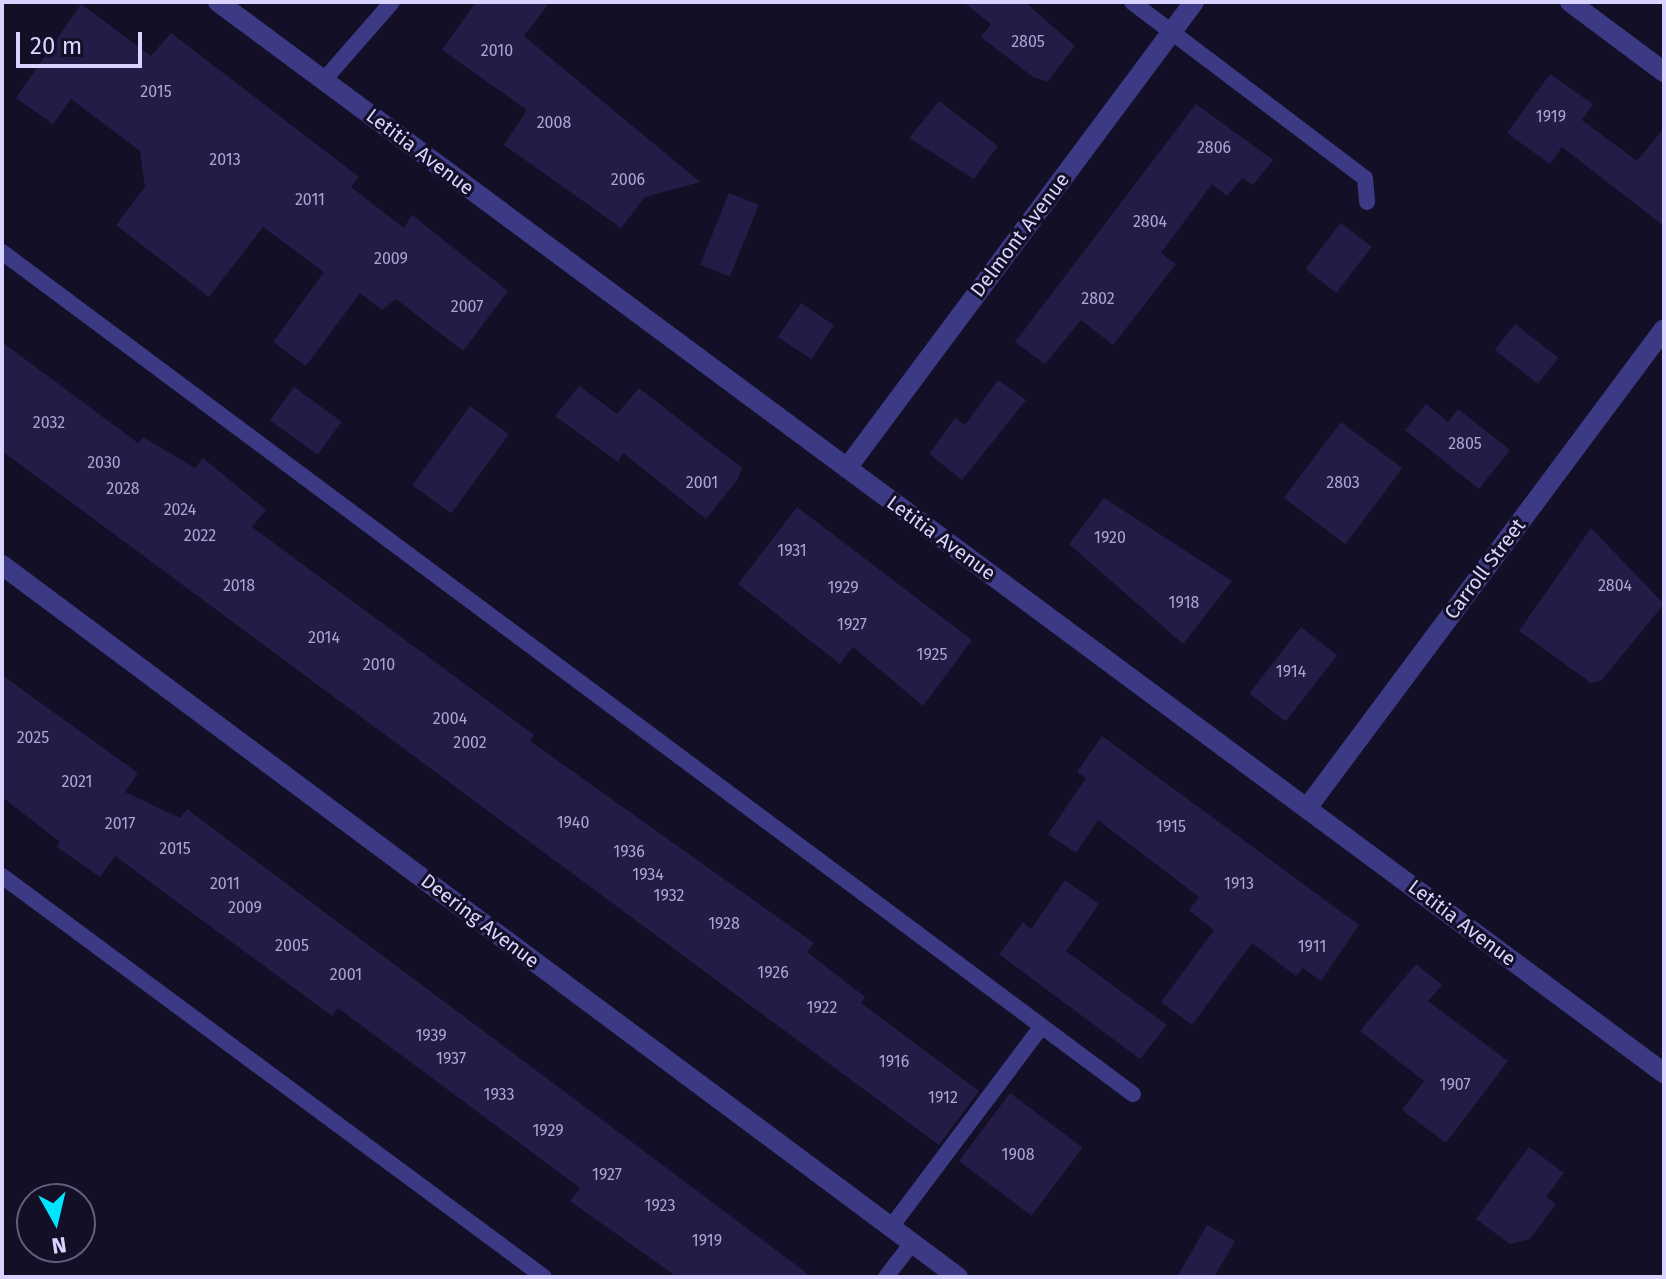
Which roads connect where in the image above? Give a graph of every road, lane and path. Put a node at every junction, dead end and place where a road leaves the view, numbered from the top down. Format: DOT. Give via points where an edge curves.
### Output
graph roads {
  1 [pos="218,2"];
  2 [pos="392,2"];
  3 [pos="1132,2"];
  4 [pos="1194,2"];
  5 [pos="1570,2"];
  6 [pos="1171,33"];
  7 [pos="1664,72"];
  8 [pos="324,80"];
  9 [pos="1367,202"];
  10 [pos="2,252"];
  11 [pos="1664,329"];
  12 [pos="847,468"];
  13 [pos="2,565"];
  14 [pos="1307,808"];
  15 [pos="2,876"];
  16 [pos="1042,1026"];
  17 [pos="1663,1071"];
  18 [pos="1133,1094"];
  19 [pos="891,1227"];
  20 [pos="912,1243"];
  21 [pos="544,1277"];
  22 [pos="886,1277"];
  23 [pos="958,1277"];
  1 -- 8 [label="street, Letitia Avenue"];
  2 -- 8 [label="lane"];
  3 -- 6 [label="lane"];
  4 -- 6 [label="street, Delmont Avenue"];
  5 -- 7 [label="street"];
  6 -- 9 [label="lane" via="1365,178"];
  6 -- 12 [label="street, Delmont Avenue"];
  8 -- 12 [label="street, Letitia Avenue"];
  10 -- 16 [label="lane"];
  11 -- 14 [label="street, Carroll Street"];
  12 -- 14 [label="street, Letitia Avenue"];
  13 -- 19 [label="street, Deering Avenue"];
  14 -- 17 [label="street, Letitia Avenue"];
  15 -- 21 [label="lane"];
  16 -- 18 [label="lane"];
  16 -- 19 [label="lane"];
  19 -- 20 [label="street, Deering Avenue"];
  20 -- 22 [label="lane"];
  20 -- 23 [label="street, Deering Avenue"];
}
